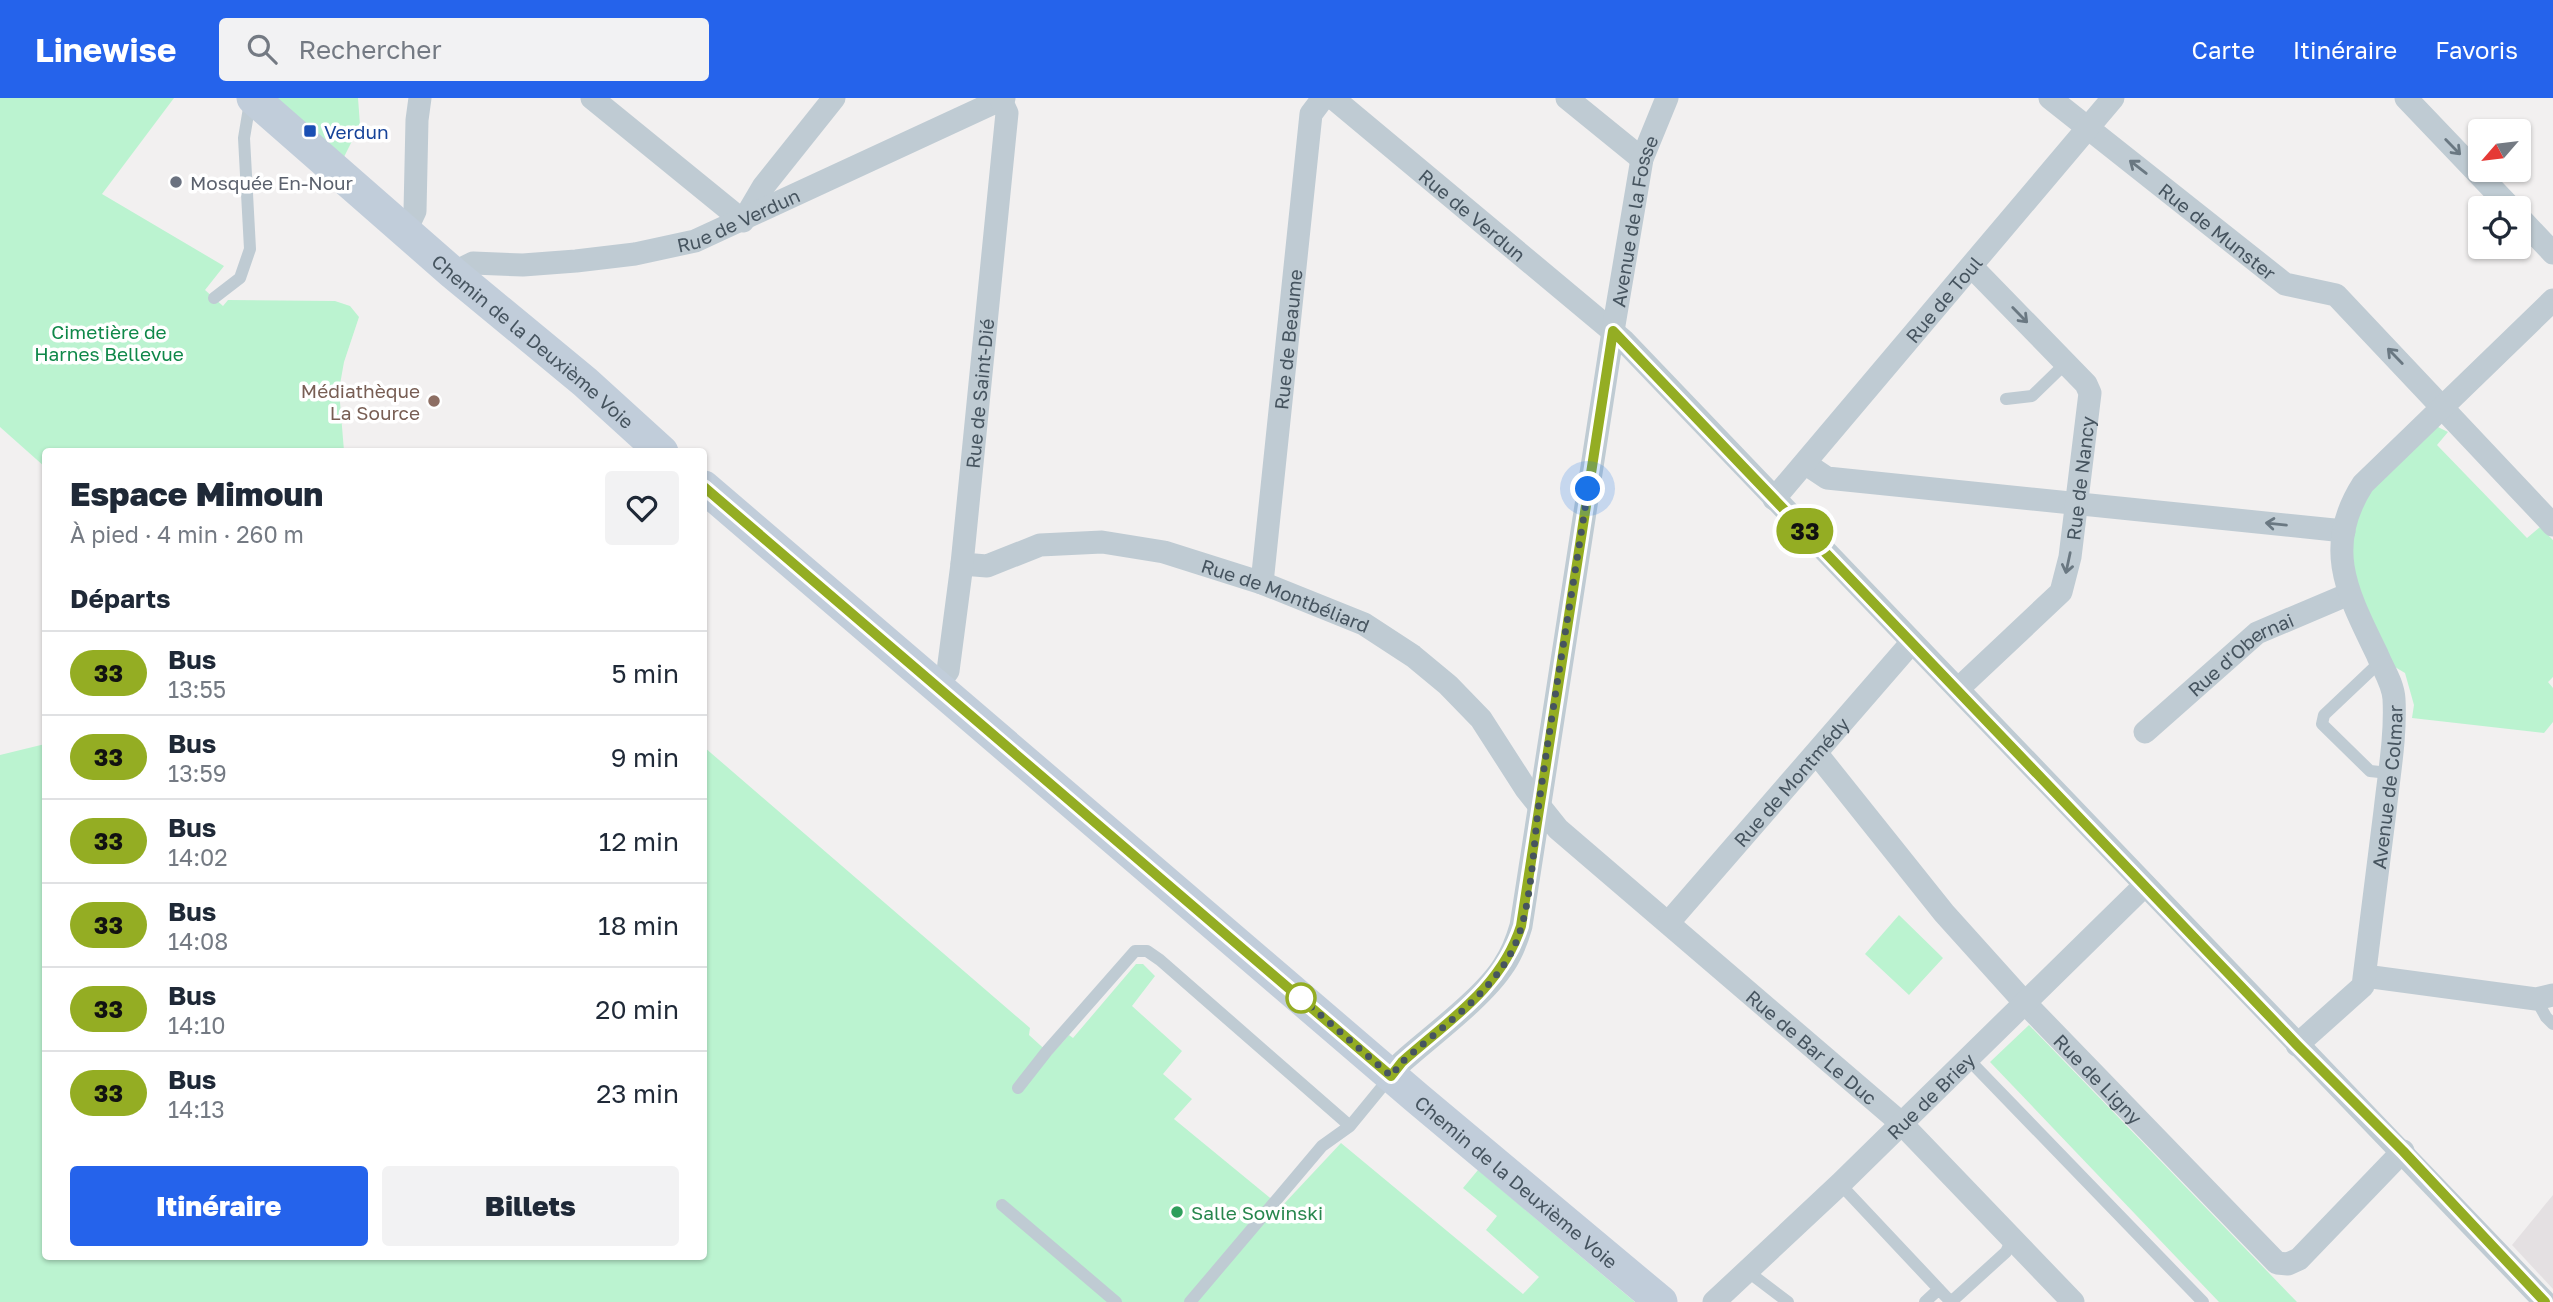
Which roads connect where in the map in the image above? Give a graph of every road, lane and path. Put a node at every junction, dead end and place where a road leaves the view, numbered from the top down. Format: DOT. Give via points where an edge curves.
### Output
graph roads {
  1 [pos="252,98"];
  2 [pos="421,98"];
  3 [pos="592,98"];
  4 [pos="834,98"];
  5 [pos="1323,98"];
  6 [pos="1333,98"];
  7 [pos="1567,98"];
  8 [pos="1667,98"];
  9 [pos="2050,98"];
  10 [pos="2113,98"];
  11 [pos="2406,98"];
  12 [pos="1002,99"];
  13 [pos="2088,128"];
  14 [pos="1642,159"];
  15 [pos="2500,196"];
  16 [pos="743,220"];
  17 [pos="406,230"];
  18 [pos="2531,230"];
  19 [pos="2553,253"];
  20 [pos="1972,267"];
  21 [pos="453,273"];
  22 [pos="214,298"];
  23 [pos="2553,300"];
  24 [pos="1613,331"];
  25 [pos="2066,363"];
  26 [pos="2007,398"];
  27 [pos="2443,405"];
  28 [pos="658,448"];
  29 [pos="1806,464"];
  30 [pos="707,490"];
  31 [pos="1774,499"];
  32 [pos="2077,503"];
  33 [pos="2553,525"];
  34 [pos="2344,531"];
  35 [pos="962,564"];
  36 [pos="1262,583"];
  37 [pos="2348,594"];
  38 [pos="1912,642"];
  39 [pos="2381,662"];
  40 [pos="937,686"];
  41 [pos="1958,689"];
  42 [pos="2145,732"];
  43 [pos="1817,754"];
  44 [pos="2389,774"];
  45 [pos="1539,803"];
  46 [pos="2145,885"];
  47 [pos="1669,922"];
  48 [pos="2365,976"];
  49 [pos="2544,997"];
  50 [pos="2026,1004"];
  51 [pos="2553,1024"];
  52 [pos="2297,1045"];
  53 [pos="1968,1059"];
  54 [pos="1391,1076"];
  55 [pos="1018,1088"];
  56 [pos="1900,1124"];
  57 [pos="1350,1126"];
  58 [pos="2403,1151"];
  59 [pos="1840,1184"];
  60 [pos="1002,1205"];
  61 [pos="2012,1239"];
  62 [pos="1747,1271"];
  63 [pos="1939,1289"];
  64 [pos="1116,1302"];
  65 [pos="1190,1302"];
  66 [pos="1661,1302"];
  67 [pos="1714,1302"];
  68 [pos="1788,1302"];
  69 [pos="1925,1302"];
  70 [pos="2073,1302"];
  71 [pos="2203,1302"];
  72 [pos="2545,1302"];
  1 -- 17 [label="street, Chemin de la Deuxième Voie"];
  1 -- 22 [label="lane" via="244,138 250,248 240,278"];
  2 -- 17 [label="street" via="415,211"];
  3 -- 16 [label="street"];
  4 -- 16 [label="street" via="762,187"];
  5 -- 36 [label="street, Rue de Beaume" via="1311,114"];
  6 -- 24 [label="street, Rue de Verdun"];
  7 -- 14 [label="street"];
  8 -- 14 [label="street, Avenue de la Fosse"];
  9 -- 13 [label="street, Rue de Munster"];
  10 -- 13 [label="street, Rue de Toul"];
  11 -- 15 [label="street, one-way"];
  12 -- 16 [label="street, Rue de Verdun"];
  12 -- 35 [label="street, Rue de Saint-Dié" via="1007,113"];
  13 -- 20 [label="street, Rue de Toul"];
  27 -- 13 [label="street, Rue de Munster, one-way" via="2336,295 2285,284"];
  14 -- 24 [label="street, Avenue de la Fosse"];
  16 -- 21 [label="street, Rue de Verdun" via="695,241 635,254 523,265 473,263"];
  17 -- 21 [label="street, Chemin de la Deuxième Voie"];
  18 -- 19 [label="street"];
  20 -- 25 [label="street, Rue de Nancy, one-way"];
  20 -- 29 [label="street, Rue de Toul"];
  21 -- 28 [label="street, Chemin de la Deuxième Voie"];
  23 -- 27 [label="street, Avenue de Colmar"];
  24 -- 31 [label="street, Rue de Verdun"];
  24 -- 45 [label="street, Avenue de la Fosse"];
  25 -- 26 [label="lane" via="2032,396"];
  25 -- 32 [label="street, Rue de Nancy" via="2090,393"];
  27 -- 33 [label="street, Rue de Munster"];
  27 -- 34 [label="street, Avenue de Colmar" via="2363,484"];
  29 -- 31 [label="street, Rue de Toul"];
  29 -- 32 [label="street" via="1827,478"];
  30 -- 40 [label="street, Chemin de la Deuxième Voie"];
  31 -- 38 [label="street, Rue de Verdun"];
  34 -- 32 [label="street, one-way"];
  32 -- 41 [label="street, Rue de Nancy, one-way" via="2062,592"];
  34 -- 37 [label="street, Avenue de Colmar" via="2342,567"];
  35 -- 36 [label="street, Rue de Montbéliard" via="987,566 1040,545 1102,542 1164,552"];
  35 -- 40 [label="street, Rue de Saint-Dié" via="948,671"];
  36 -- 45 [label="street, Rue de Montbéliard" via="1364,624 1413,656 1481,719"];
  37 -- 39 [label="street, Avenue de Colmar"];
  37 -- 42 [label="street, Rue d'Obernai" via="2257,633"];
  38 -- 41 [label="street, Rue de Verdun"];
  38 -- 43 [label="street, Rue de Montmédy"];
  39 -- 44 [label="street, Avenue de Colmar" via="2394,696"];
  39 -- 44 [label="lane" via="2324,715 2322,724 2370,771"];
  40 -- 54 [label="street, Chemin de la Deuxième Voie"];
  41 -- 46 [label="street, Rue de Verdun"];
  43 -- 47 [label="street, Rue de Montmédy"];
  43 -- 50 [label="street, Rue de Ligny" via="1944,913"];
  44 -- 48 [label="street, Avenue de Colmar"];
  45 -- 47 [label="street, Rue de Bar Le Duc" via="1559,830"];
  45 -- 54 [label="street, Avenue de la Fosse" via="1526,900 1514,948 1487,987"];
  46 -- 50 [label="street, Rue de Briey"];
  46 -- 52 [label="street, Rue de Verdun"];
  47 -- 56 [label="street, Rue de Bar Le Duc"];
  48 -- 49 [label="street"];
  48 -- 52 [label="street" via="2363,986"];
  49 -- 51 [label="lane" via="2546,1017"];
  50 -- 53 [label="street, Rue de Briey"];
  50 -- 58 [label="street, Rue de Ligny" via="2277,1263 2299,1259"];
  52 -- 58 [label="street, Rue de Verdun"];
  53 -- 56 [label="street, Rue de Briey"];
  53 -- 71 [label="lane"];
  54 -- 57 [label="lane, Avenue de la Fosse"];
  54 -- 66 [label="street, Chemin de la Deuxième Voie"];
  55 -- 57 [label="lane" via="1135,951 1147,951"];
  56 -- 59 [label="street, Rue de Briey"];
  56 -- 61 [label="street, Rue de Bar Le Duc"];
  57 -- 65 [label="lane, Avenue de la Fosse" via="1322,1146"];
  58 -- 72 [label="street, Rue de Verdun"];
  59 -- 62 [label="street, Rue de Briey"];
  59 -- 63 [label="lane"];
  60 -- 64 [label="lane"];
  61 -- 63 [label="lane" via="2006,1252 1951,1302"];
  61 -- 70 [label="street, Rue de Bar Le Duc"];
  62 -- 67 [label="street, Rue de Briey"];
  62 -- 68 [label="lane"];
  63 -- 69 [label="lane"];
}
